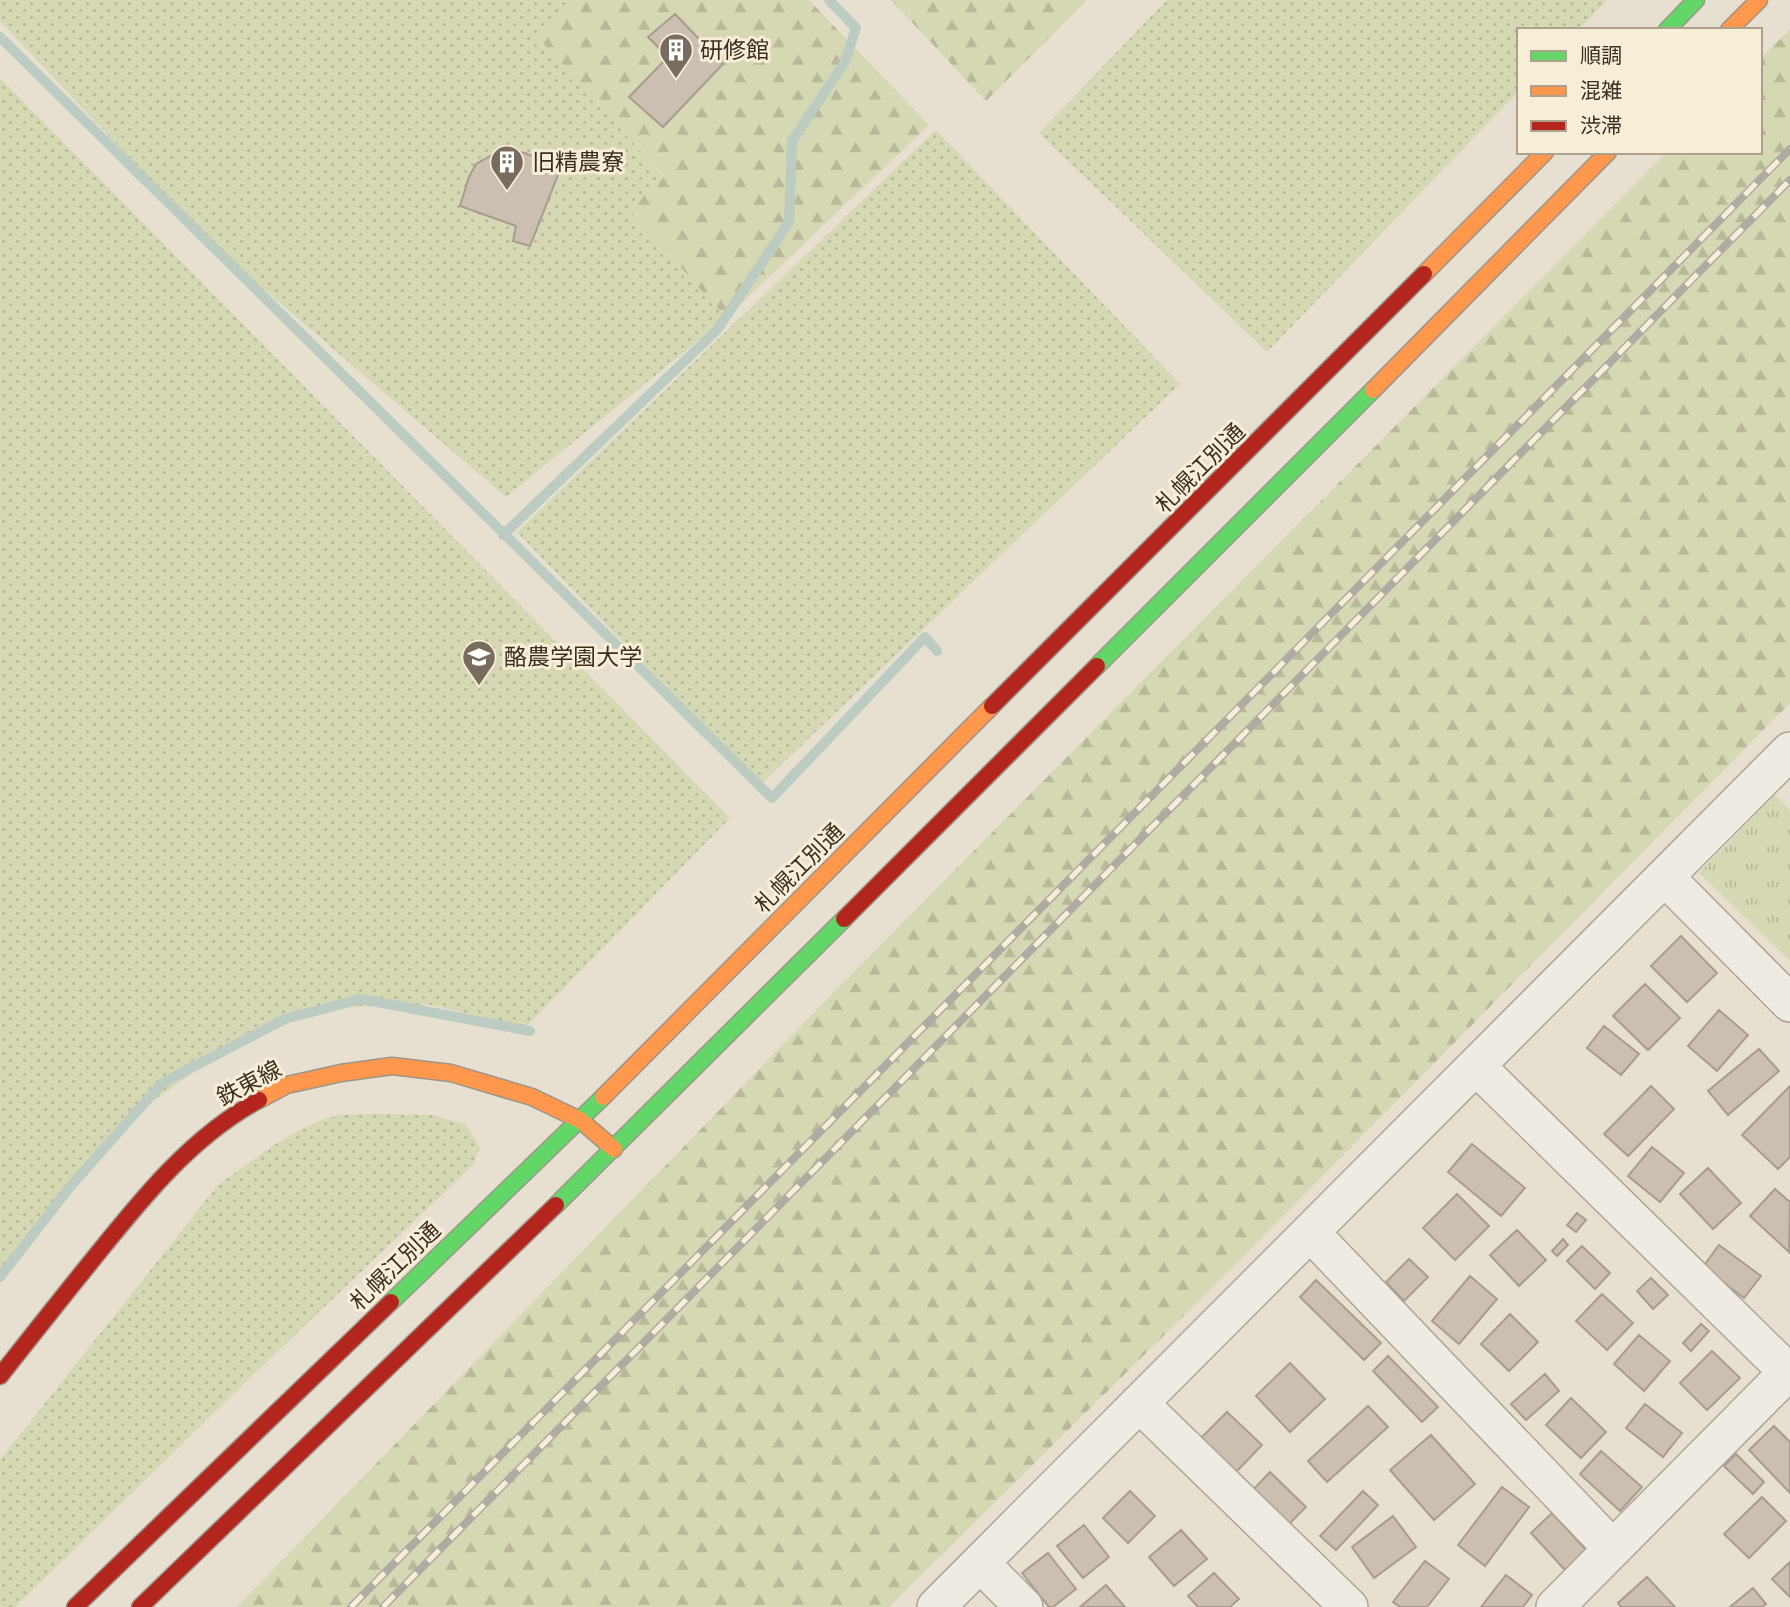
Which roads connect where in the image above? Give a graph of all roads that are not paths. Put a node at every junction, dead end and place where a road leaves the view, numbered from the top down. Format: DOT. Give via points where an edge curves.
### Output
graph roads {
  1 [pos="1696,0"];
  2 [pos="1759,0"];
  3 [pos="1669,28"];
  4 [pos="1731,28"];
  5 [pos="1543,154"];
  6 [pos="1606,154"];
  7 [pos="1790,751"];
  8 [pos="1665,877"];
  9 [pos="1790,1003"];
  10 [pos="1476,1066"];
  11 [pos="580,1120"];
  12 [pos="614,1149"];
  13 [pos="1310,1232"];
  14 [pos="1789,1373"];
  15 [pos="0,1376"];
  16 [pos="1139,1403"];
  17 [pos="1612,1549"];
  18 [pos="980,1563"];
  19 [pos="75,1607"];
  20 [pos="140,1607"];
  21 [pos="936,1607"];
  22 [pos="1024,1607"];
  23 [pos="1349,1607"];
  24 [pos="1555,1607"];
  1 -- 3 [label="main road"];
  2 -- 4 [label="main road"];
  5 -- 11 [label="main road, 札幌江別通"];
  6 -- 12 [label="main road"];
  7 -- 8 [label="street"];
  8 -- 9 [label="street"];
  8 -- 10 [label="street"];
  10 -- 13 [label="street"];
  10 -- 14 [label="street"];
  11 -- 12 [label="main road, 鉄東線"];
  11 -- 15 [label="main road, 鉄東線" via="510,1089 451,1073 392,1066 287,1085 238,1111 195,1144 130,1213"];
  11 -- 19 [label="main road, 札幌江別通"];
  12 -- 20 [label="main road"];
  13 -- 16 [label="street"];
  13 -- 17 [label="street"];
  14 -- 17 [label="street"];
  16 -- 18 [label="street"];
  16 -- 23 [label="street"];
  17 -- 24 [label="street"];
  18 -- 21 [label="street"];
  18 -- 22 [label="street"];
}
